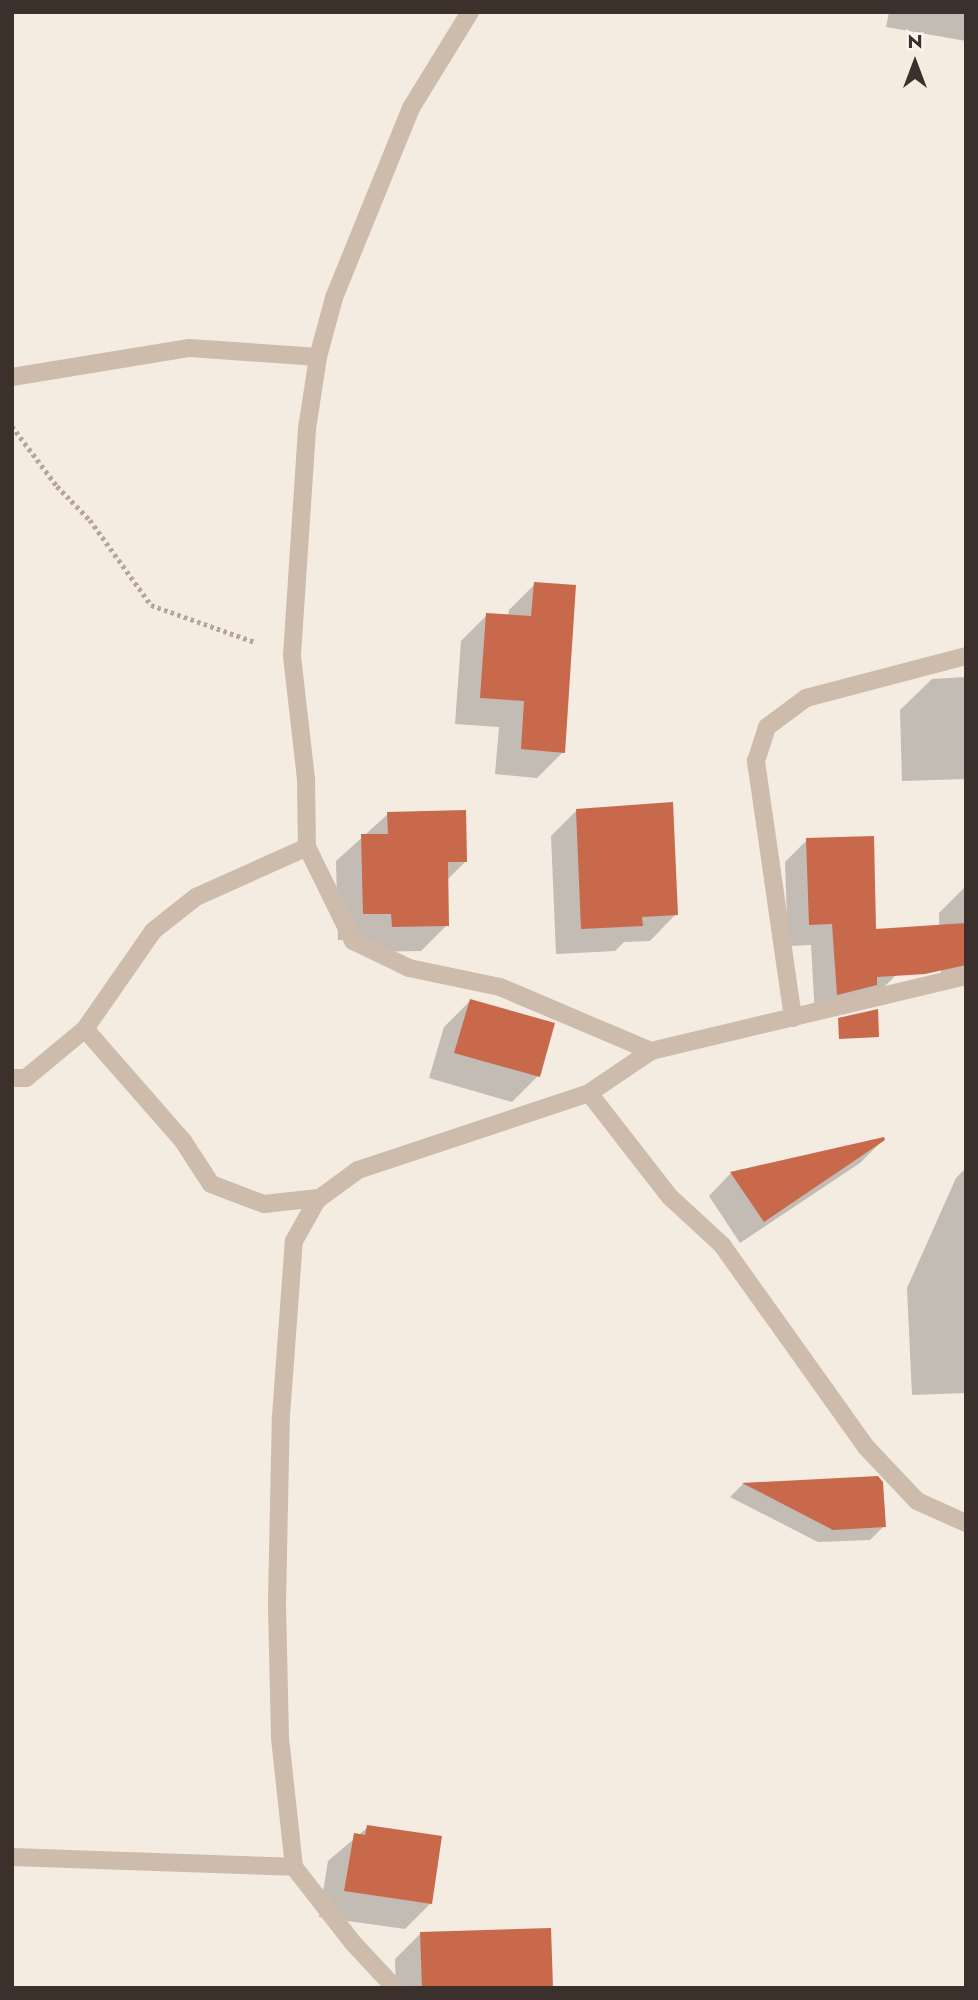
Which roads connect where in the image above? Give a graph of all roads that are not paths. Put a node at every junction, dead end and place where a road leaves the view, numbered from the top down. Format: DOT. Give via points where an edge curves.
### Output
graph roads {
  1 [pos="470,12"];
  2 [pos="318,357"];
  3 [pos="12,377"];
  4 [pos="966,656"];
  5 [pos="307,847"];
  6 [pos="966,976"];
  7 [pos="793,1018"];
  8 [pos="85,1030"];
  9 [pos="651,1051"];
  10 [pos="12,1078"];
  11 [pos="589,1093"];
  12 [pos="319,1198"];
  13 [pos="966,1523"];
  14 [pos="12,1857"];
  15 [pos="294,1867"];
  16 [pos="395,1988"];
  1 -- 2 [label="street" via="411,108 334,298"];
  2 -- 3 [label="street" via="190,348"];
  2 -- 5 [label="street" via="298,536 292,656 306,779"];
  4 -- 7 [label="street" via="806,698 767,727 756,761"];
  5 -- 8 [label="street" via="196,897 153,932 119,974"];
  5 -- 9 [label="street" via="353,941 409,968 499,987"];
  6 -- 7 [label="street"];
  7 -- 9 [label="street"];
  8 -- 10 [label="street" via="26,1077"];
  8 -- 12 [label="street" via="183,1141 211,1184 264,1204"];
  9 -- 11 [label="street"];
  11 -- 12 [label="street" via="358,1170"];
  11 -- 13 [label="street" via="670,1197 722,1245 866,1447 917,1501"];
  12 -- 15 [label="street" via="294,1241 281,1416 280,1738"];
  14 -- 15 [label="street"];
  15 -- 16 [label="street"];
}
